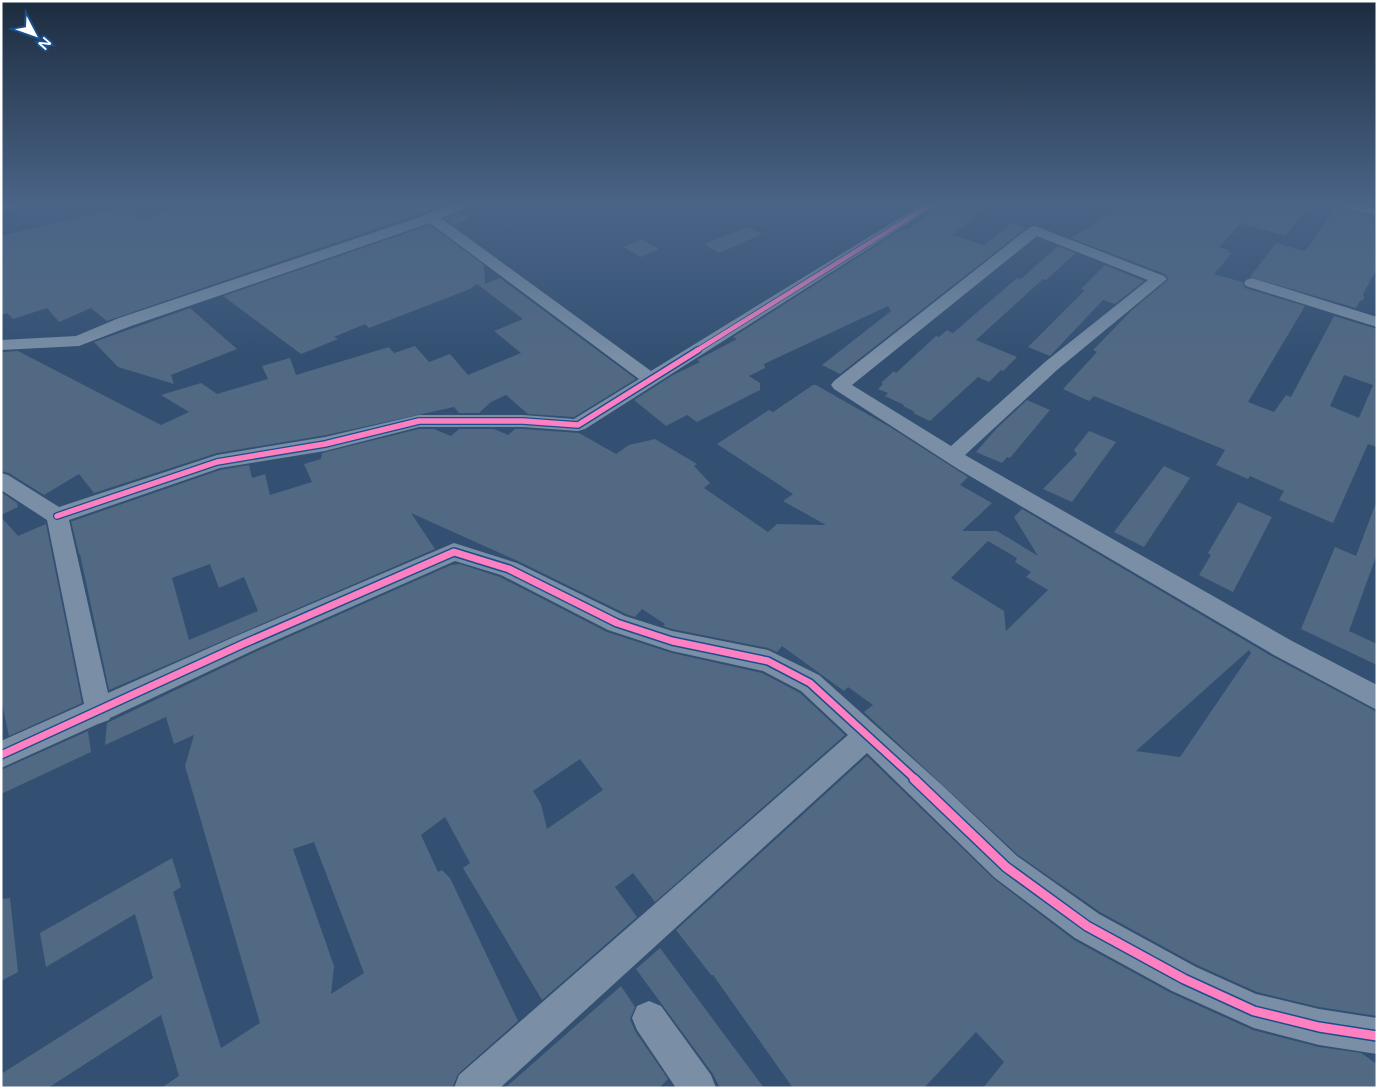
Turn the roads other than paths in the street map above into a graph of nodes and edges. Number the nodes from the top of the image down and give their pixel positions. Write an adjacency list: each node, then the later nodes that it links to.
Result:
1 (318, 256): 8 (street)
2 (484, 256): 9 (street)
3 (849, 256): 9 (street)
4 (1003, 256): 10 (street)
5 (1100, 256): 10 (street)
6 (1252, 283): 7 (street)
7 (1377, 322)
8 (1, 345)
9 (651, 379): 12 (street)
10 (952, 456): 13 (street)
11 (1, 480): 12 (street)
12 (57, 516): 14 (street)
13 (1377, 698)
14 (99, 712): 15 (street); 16 (street)
15 (868, 735): 18 (street); 19 (street)
16 (1, 755)
17 (649, 1018): 20 (street)
18 (1377, 1036)
19 (472, 1088)
20 (698, 1088)

